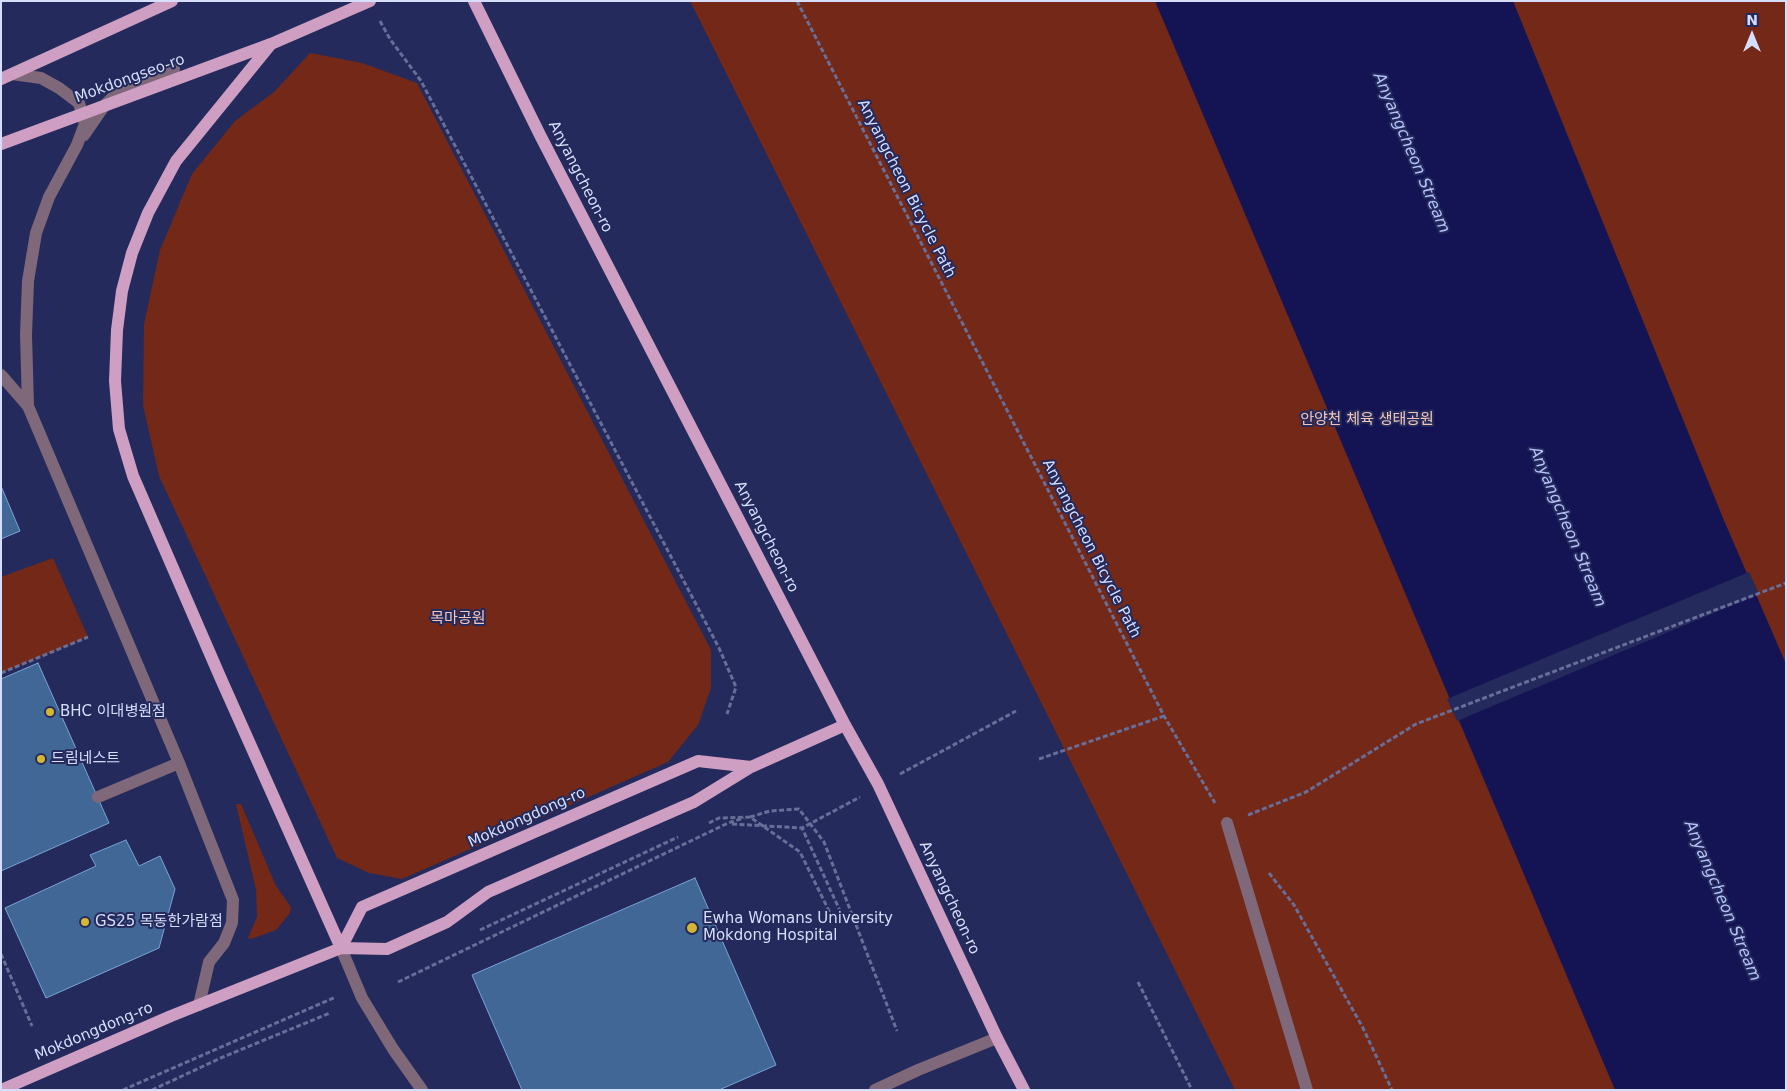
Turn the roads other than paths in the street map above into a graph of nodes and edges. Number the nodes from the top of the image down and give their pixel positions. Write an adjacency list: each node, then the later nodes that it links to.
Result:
1 (172, 1): 6 (main road)
2 (370, 1): 4 (main road, Mokdongseo-ro)
3 (474, 1): 11 (main road, Anyangcheon-ro)
4 (271, 44): 7 (main road, Mokdongseo-ro); 16 (main road)
5 (174, 69): 8 (street)
6 (6, 77): 8 (street)
7 (1, 144)
8 (76, 145): 10 (street)
9 (1, 375): 10 (street)
10 (28, 406): 12 (street)
11 (845, 725): 13 (main road, Mokdongdong-ro); 18 (main road, Anyangcheon-ro)
12 (180, 763): 14 (street); 17 (street)
13 (751, 768): 16 (main road, Mokdongdong-ro); 16 (main road, Mokdongdong-ro)
14 (98, 797)
15 (1227, 823): 23 (street)
16 (341, 948): 17 (main road, Mokdongdong-ro); 20 (street)
17 (199, 1005): 19 (main road, Mokdongdong-ro)
18 (997, 1038): 21 (street); 22 (main road, Anyangcheon-ro)
19 (1, 1090)
20 (422, 1090)
21 (875, 1090)
22 (1024, 1090)
23 (1307, 1090)

